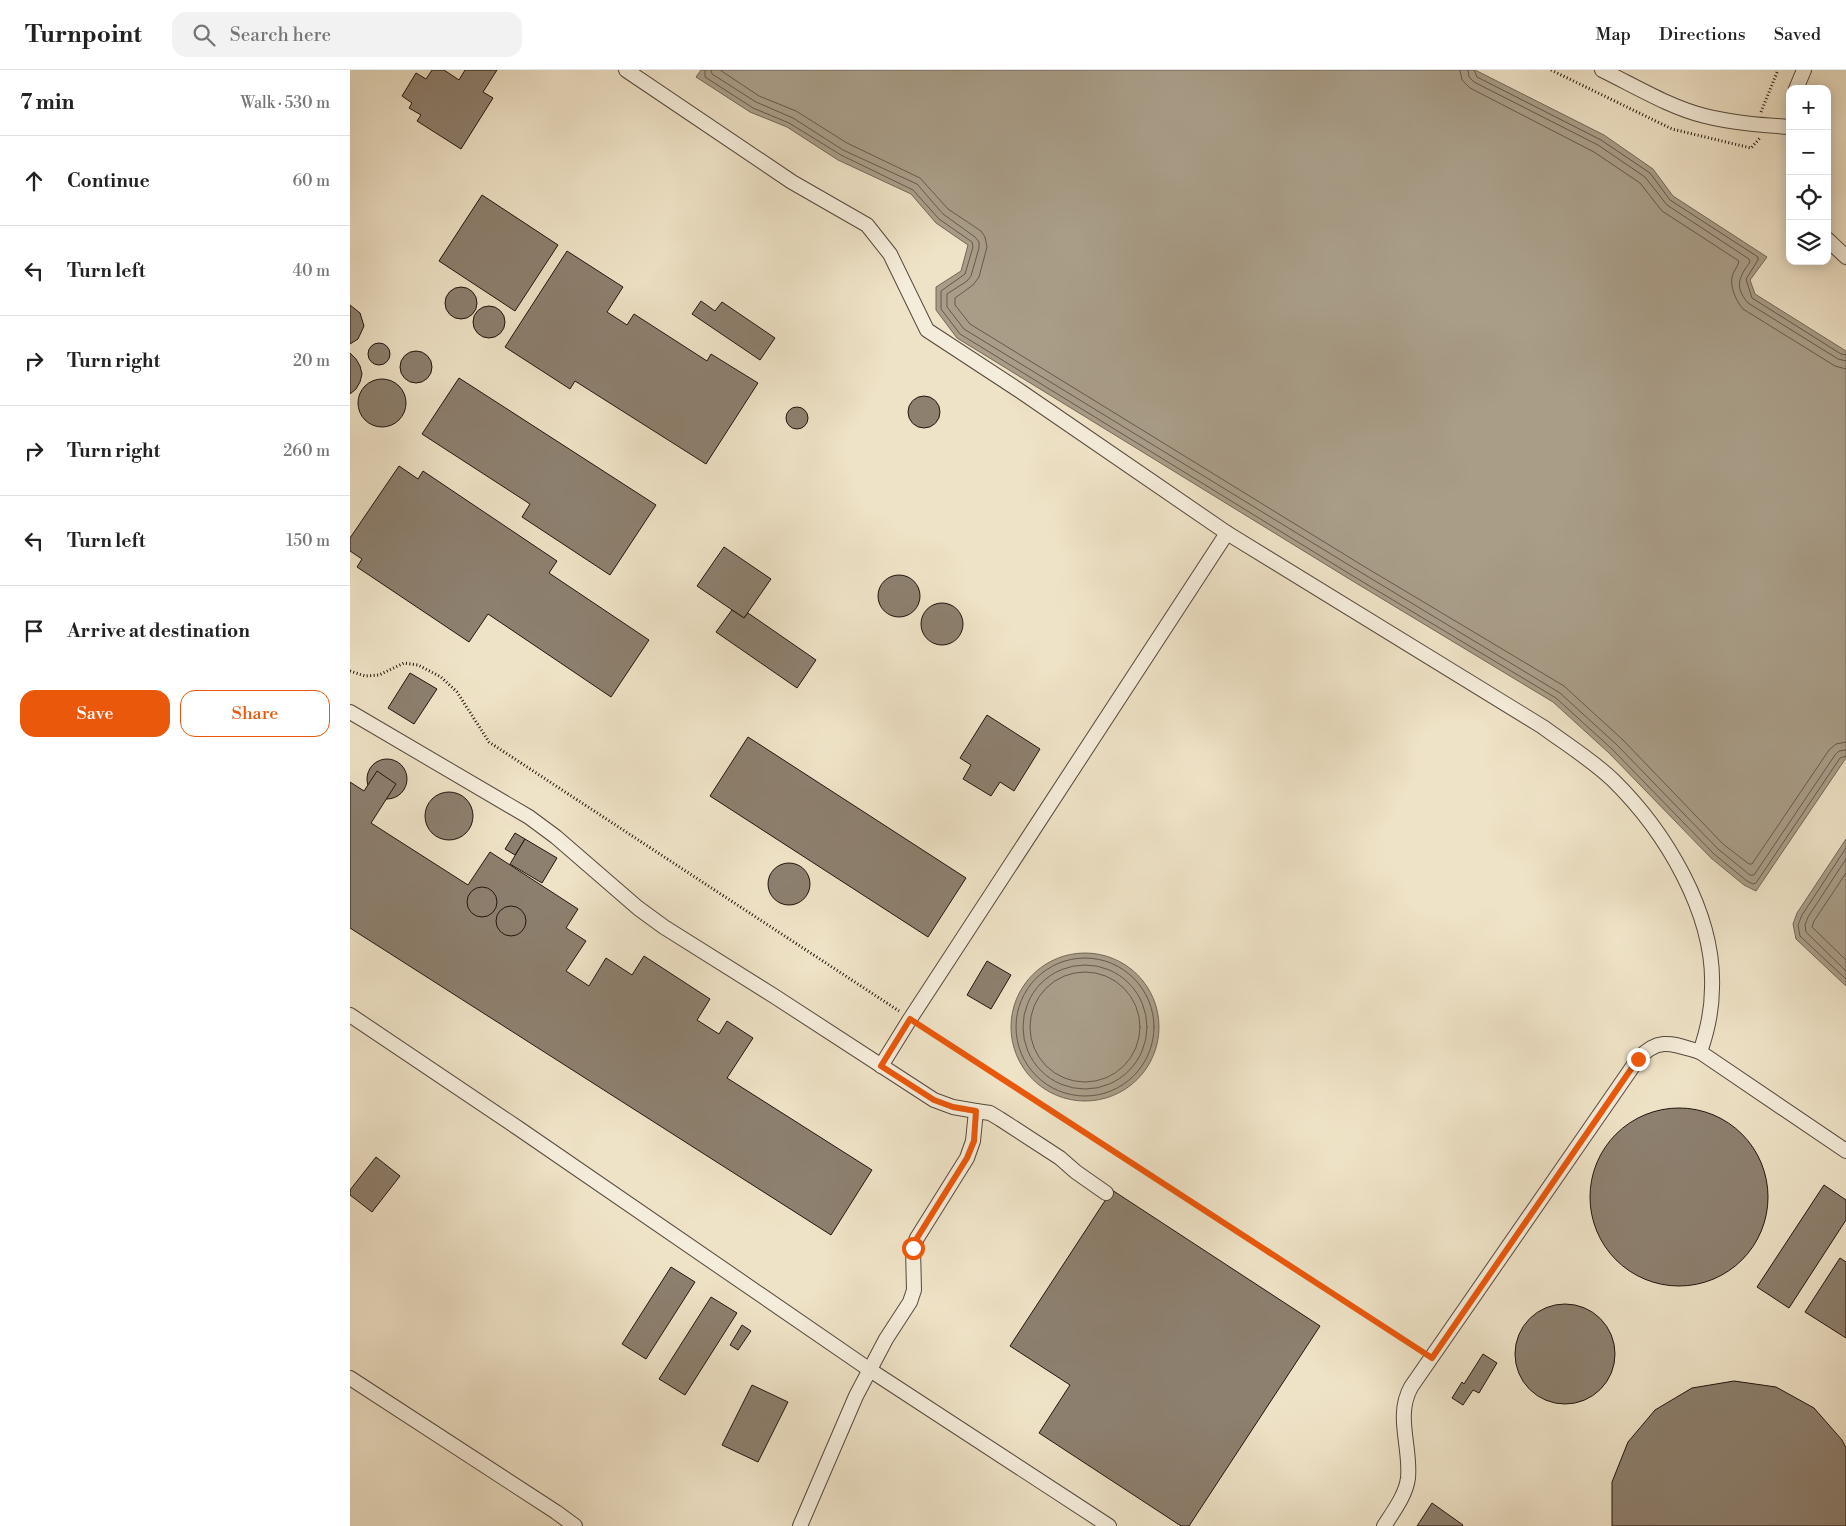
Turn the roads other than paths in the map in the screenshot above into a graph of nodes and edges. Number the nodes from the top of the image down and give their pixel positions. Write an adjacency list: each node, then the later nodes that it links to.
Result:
1 (626, 70): 8 (street)
2 (1602, 70): 5 (street)
3 (1804, 70): 4 (street)
4 (1798, 85)
5 (1786, 126)
6 (1831, 243): 7 (street)
7 (1846, 257)
8 (1227, 533): 11 (street); 12 (street)
9 (350, 712): 12 (street)
10 (350, 1015): 16 (street)
11 (1700, 1052): 14 (street); 21 (street)
12 (881, 1066): 13 (street)
13 (976, 1111): 15 (street); 16 (street)
14 (1846, 1151)
15 (1106, 1193)
16 (870, 1370): 19 (street); 20 (street)
17 (350, 1378): 18 (street)
18 (575, 1526)
19 (800, 1526)
20 (1109, 1526)
21 (1384, 1526)

